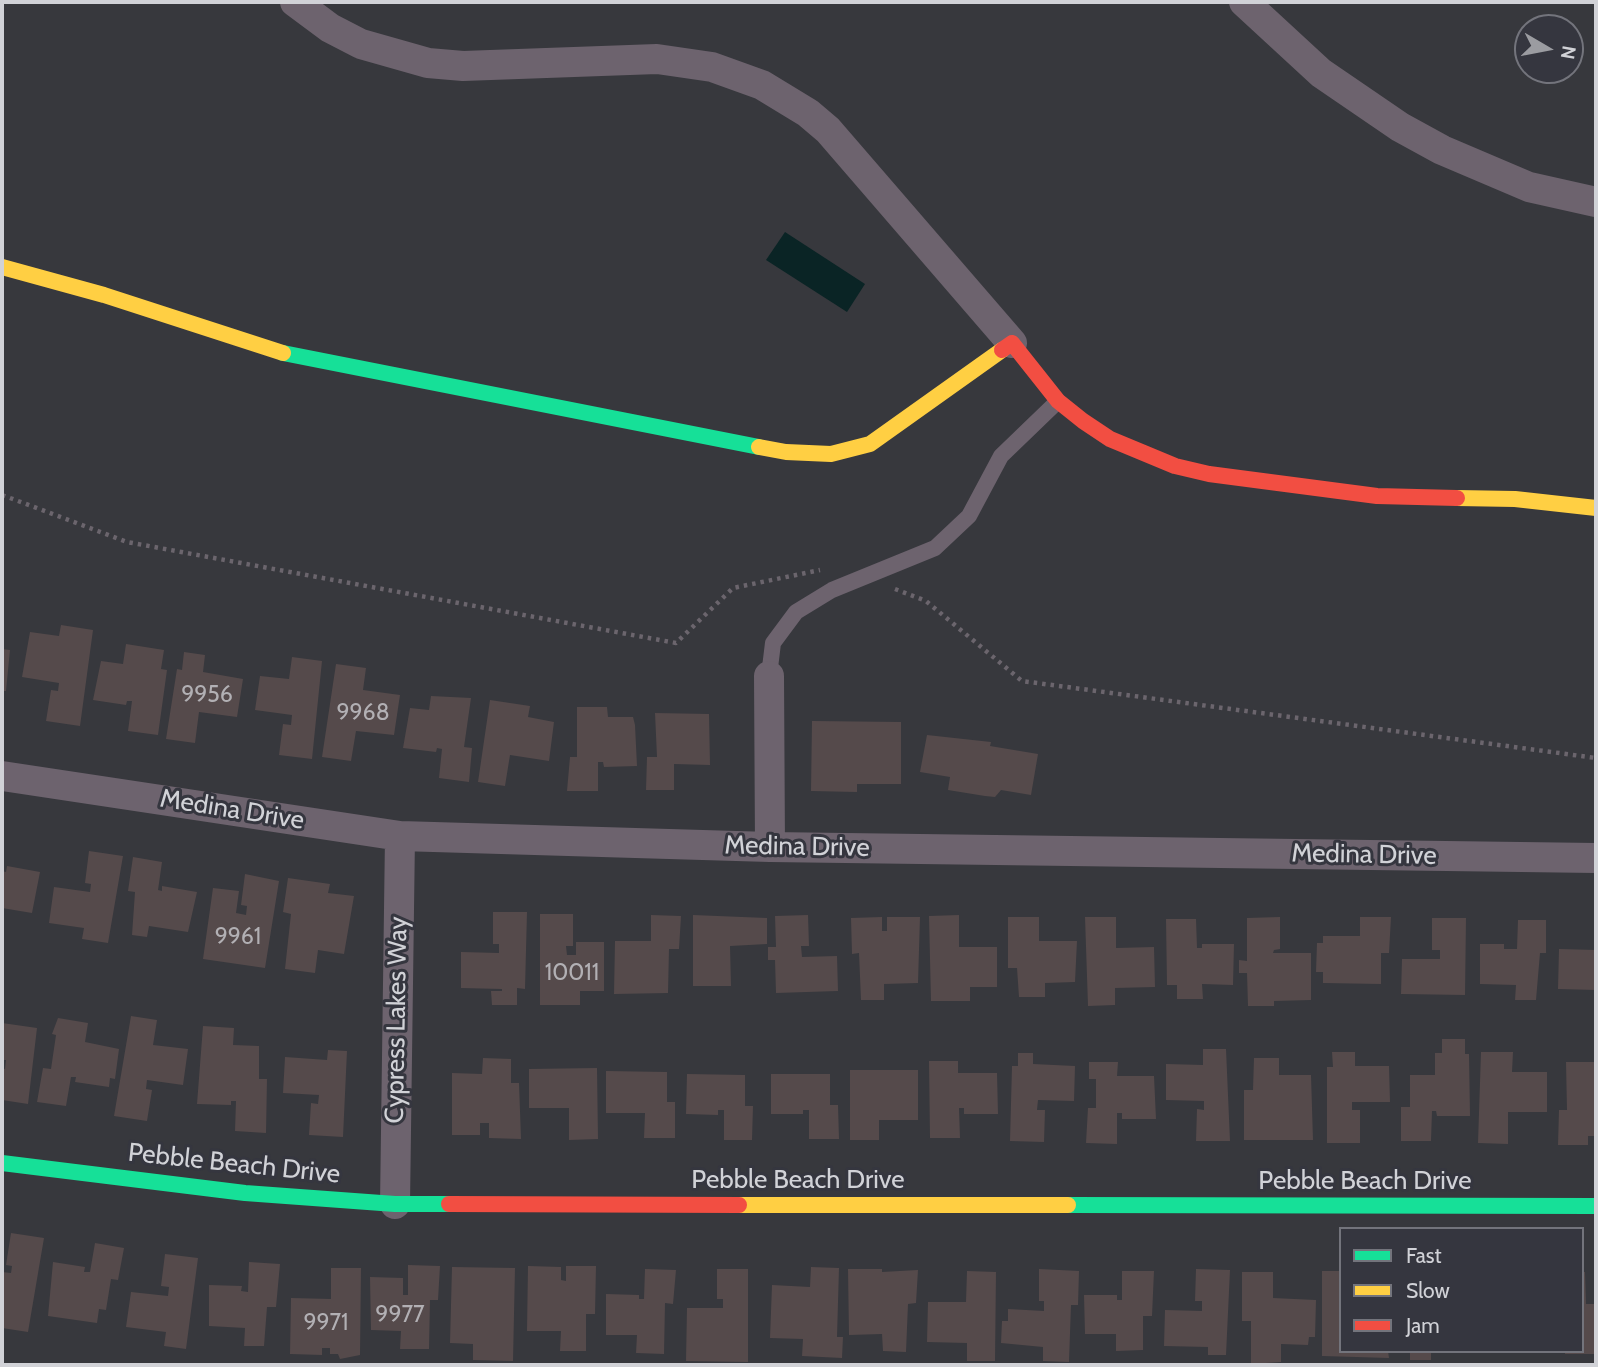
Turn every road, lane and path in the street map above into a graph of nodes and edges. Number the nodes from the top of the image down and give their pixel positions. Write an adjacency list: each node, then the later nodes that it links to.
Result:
1 (295, 2): 5 (street)
2 (1244, 2): 3 (street)
3 (1596, 202)
4 (2, 267): 5 (street)
5 (1012, 343): 6 (street)
6 (1058, 401): 7 (street); 8 (lane)
7 (1596, 508)
8 (769, 676): 11 (street)
9 (2, 776): 10 (street, Medina Drive)
10 (400, 836): 11 (street, Medina Drive); 14 (street, Cypress Lakes Way)
11 (770, 847): 12 (street, Medina Drive)
12 (1596, 858)
13 (2, 1163): 14 (street, Pebble Beach Drive)
14 (395, 1203): 15 (street, Pebble Beach Drive)
15 (1596, 1206)

